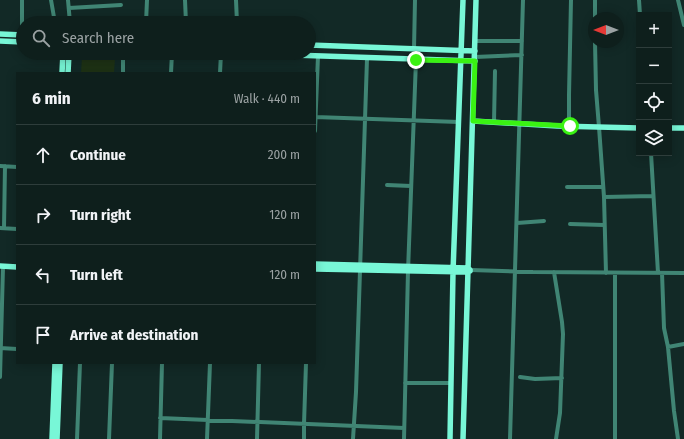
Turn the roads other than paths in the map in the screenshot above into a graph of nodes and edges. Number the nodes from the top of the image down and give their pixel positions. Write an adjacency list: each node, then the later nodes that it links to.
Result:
1 (22, 0): 21 (street)
2 (51, 0): 22 (street)
3 (68, 0): 18 (street)
4 (105, 0): 16 (street)
5 (147, 0): 24 (street)
6 (185, 0): 25 (street)
7 (236, 0): 26 (street)
8 (415, 0): 36 (street)
9 (463, 0): 38 (main road)
10 (476, 0): 31 (main road)
11 (523, 0): 33 (street)
12 (570, 0): 65 (street)
13 (595, 0): 19 (street)
14 (639, 0): 20 (street)
15 (678, 0): 27 (street)
16 (105, 5): 17 (street); 18 (street)
17 (121, 5)
18 (69, 8): 23 (street)
19 (595, 12)
20 (640, 12)
21 (22, 16)
22 (54, 16)
23 (70, 16)
24 (146, 16)
25 (186, 16)
26 (237, 16)
27 (684, 22)
28 (0, 34): 29 (main road)
29 (16, 35)
30 (0, 41): 32 (main road)
31 (475, 41): 33 (street); 40 (main road)
32 (16, 42)
33 (522, 42): 39 (street)
34 (316, 45): 35 (main road)
35 (324, 45): 36 (main road); 42 (main road)
36 (414, 48): 38 (main road)
37 (596, 48): 66 (street)
38 (462, 51): 40 (main road); 50 (main road)
39 (522, 55): 40 (street); 64 (street)
40 (475, 56): 50 (main road); 61 (main road)
41 (316, 57): 42 (main road)
42 (321, 57): 43 (main road); 57 (street)
43 (367, 59): 49 (main road); 59 (street)
44 (63, 60): 52 (main road)
45 (69, 60): 53 (main road)
46 (123, 60): 54 (street)
47 (172, 60): 55 (street)
48 (221, 60): 56 (street)
49 (416, 60): 50 (main road); 60 (street)
50 (462, 61): 62 (main road)
51 (495, 71): 63 (street)
52 (62, 72)
53 (68, 72)
54 (123, 72)
55 (171, 72)
56 (220, 72)
57 (316, 107)
58 (316, 117): 59 (street)
59 (365, 119): 60 (street); 89 (street)
60 (414, 121): 62 (street); 75 (street)
61 (473, 121): 63 (main road); 93 (main road)
62 (459, 122): 92 (main road)
63 (494, 122): 64 (main road)
64 (520, 124): 65 (main road); 81 (street)
65 (570, 126): 66 (main road)
66 (599, 127): 67 (main road); 76 (street)
67 (636, 128)
68 (672, 128): 69 (main road)
69 (684, 128)
70 (651, 156): 78 (street)
71 (0, 166): 72 (street)
72 (5, 166): 73 (street); 84 (street)
73 (16, 167)
74 (387, 185): 75 (street)
75 (412, 186): 91 (street)
76 (603, 186): 77 (street); 79 (street)
77 (566, 187)
78 (653, 196): 79 (street); 98 (street)
79 (604, 198): 83 (street)
80 (544, 221): 81 (street)
81 (517, 223): 94 (street)
82 (570, 224): 83 (street)
83 (604, 225): 96 (street)
84 (2, 228): 85 (street)
85 (16, 228)
86 (316, 264): 89 (main road)
87 (2, 266): 88 (main road); 101 (street)
88 (16, 267)
89 (360, 268): 90 (main road); 91 (main road); 121 (street)
90 (316, 269)
91 (408, 269): 92 (main road); 115 (street)
92 (454, 270): 93 (main road); 116 (main road)
93 (469, 270): 94 (street); 134 (main road)
94 (515, 271): 95 (street); 135 (street)
95 (554, 272): 96 (street); 114 (street)
96 (606, 273): 97 (street)
97 (615, 273): 98 (street); 137 (street)
98 (660, 273): 99 (street); 102 (street)
99 (684, 273)
100 (684, 344): 102 (street)
101 (0, 348): 103 (street); 112 (street)
102 (668, 348): 138 (street)
103 (16, 349)
104 (55, 364): 123 (main road)
105 (60, 364): 124 (main road)
106 (80, 364): 125 (street)
107 (112, 364): 126 (street)
108 (162, 364): 117 (street)
109 (210, 364): 118 (street)
110 (259, 364): 119 (street)
111 (306, 364): 120 (street)
112 (0, 377)
113 (520, 377): 114 (street)
114 (562, 378): 136 (street)
115 (405, 383): 116 (street); 122 (street)
116 (451, 383): 133 (main road)
117 (160, 418): 118 (street); 127 (street)
118 (208, 420): 119 (street); 128 (street)
119 (257, 422): 120 (street); 129 (street)
120 (304, 424): 121 (street); 130 (street)
121 (354, 426): 122 (street); 131 (street)
122 (404, 428): 132 (street)
123 (52, 439)
124 (58, 439)
125 (77, 439)
126 (109, 439)
127 (160, 439)
128 (207, 439)
129 (257, 439)
130 (304, 439)
131 (353, 439)
132 (404, 439)
133 (450, 439)
134 (463, 439)
135 (510, 439)
136 (556, 439)
137 (615, 439)
138 (678, 439)

